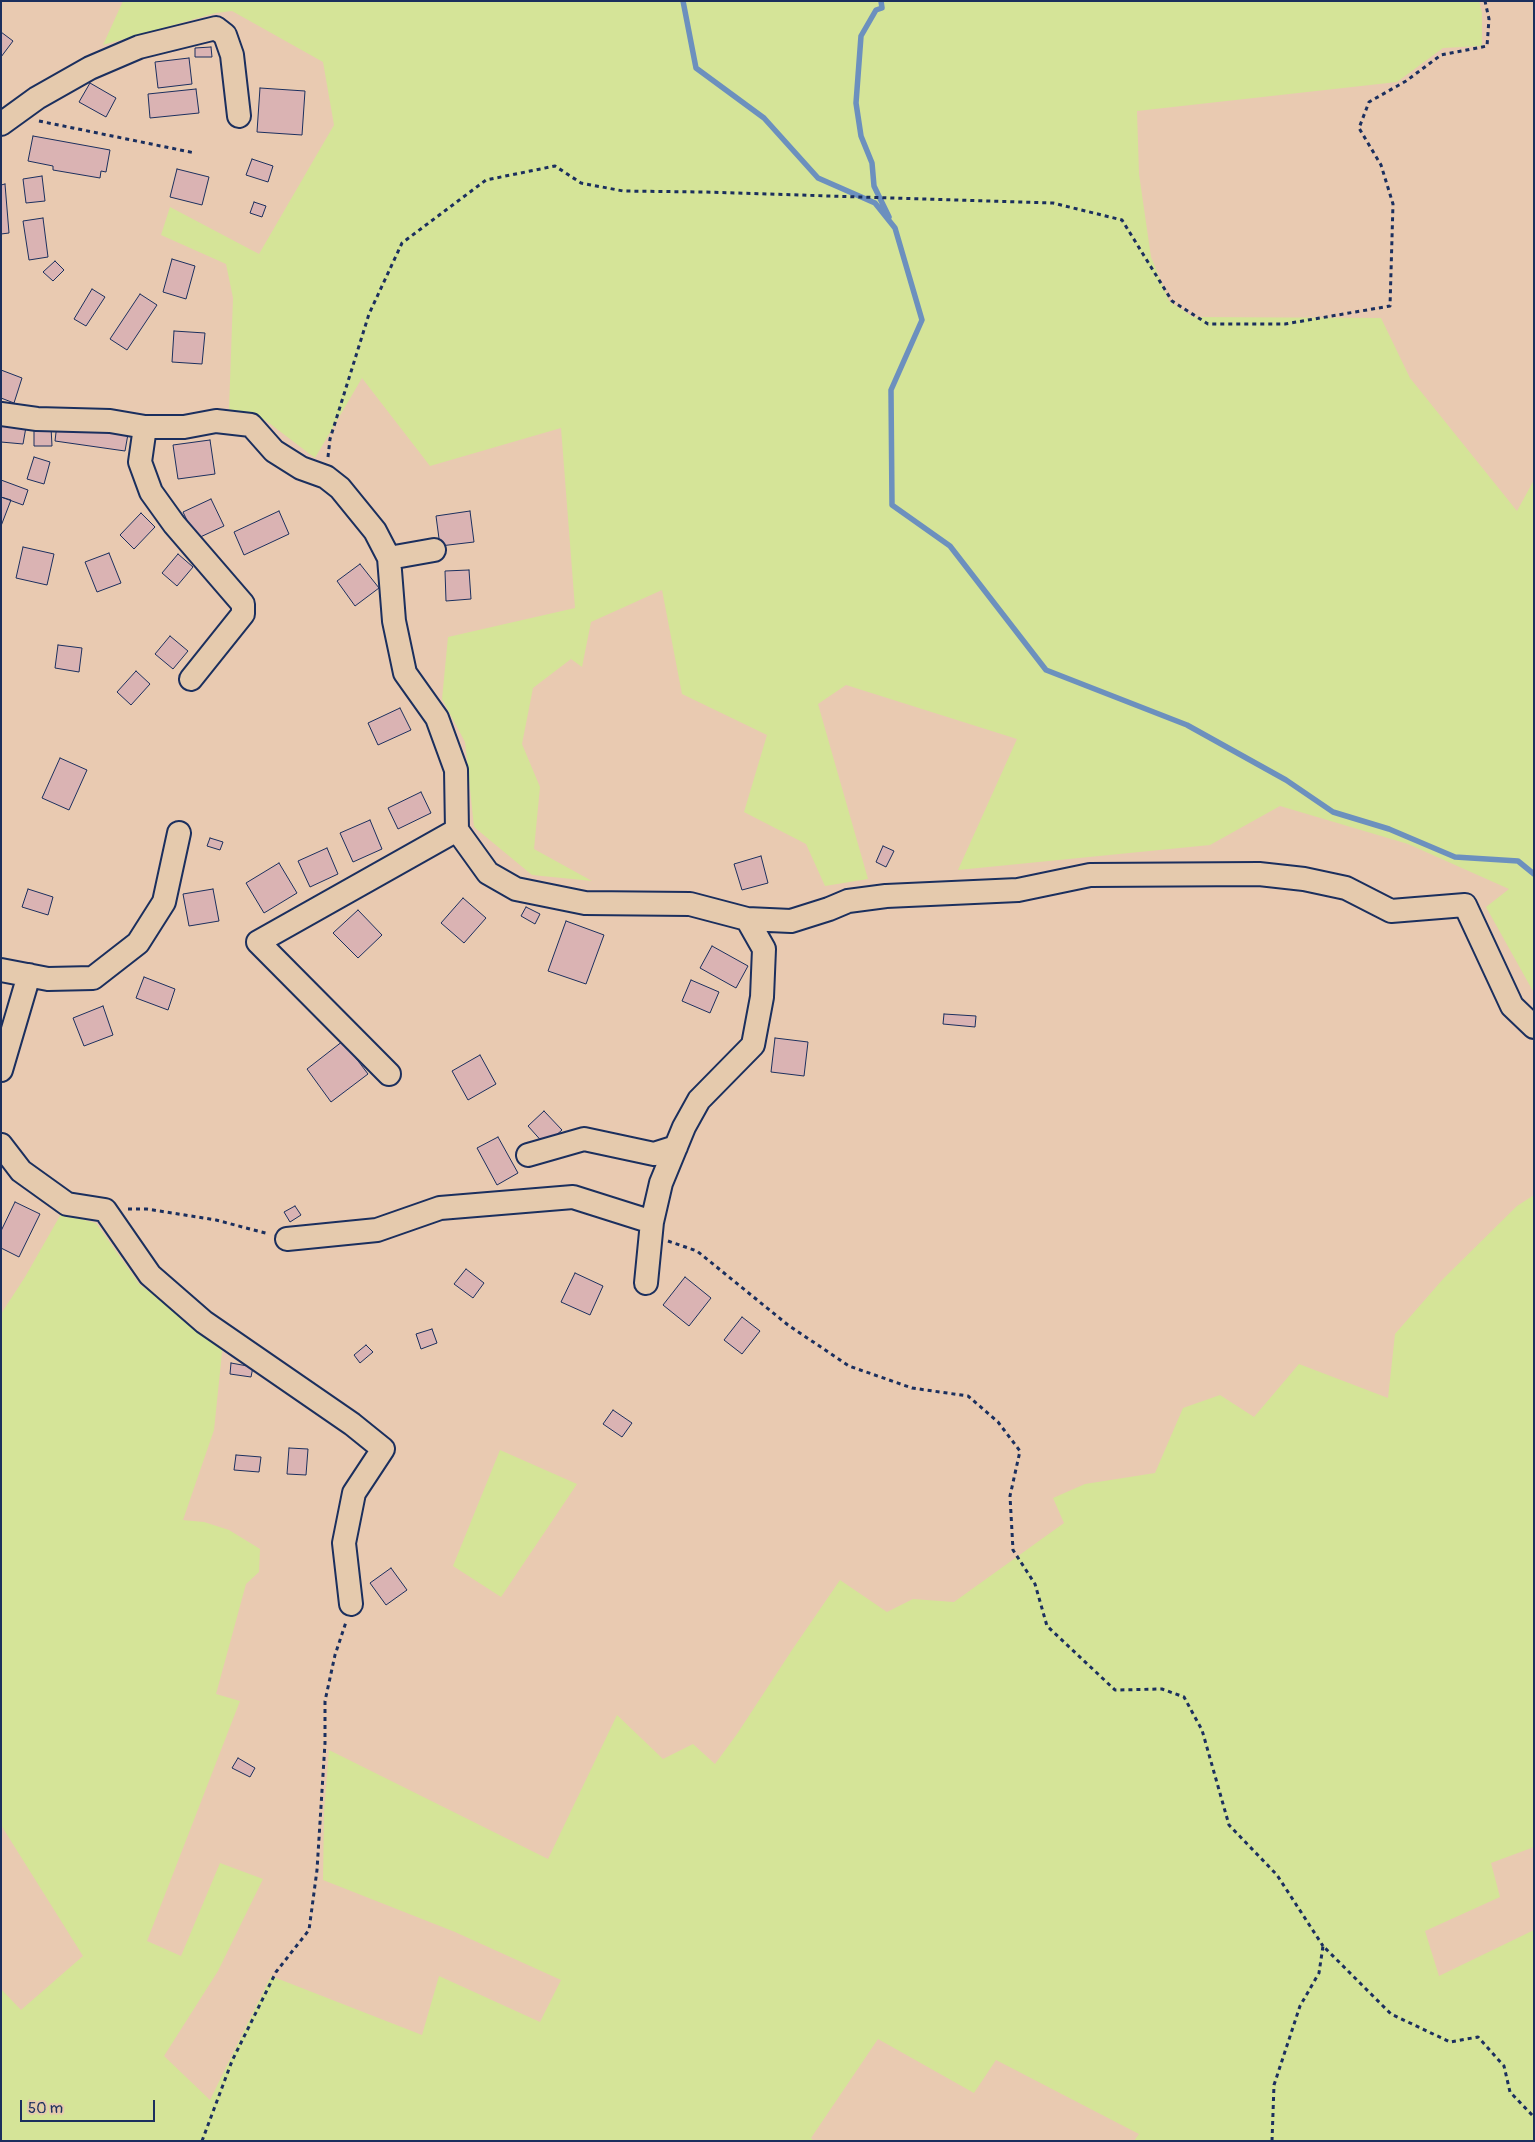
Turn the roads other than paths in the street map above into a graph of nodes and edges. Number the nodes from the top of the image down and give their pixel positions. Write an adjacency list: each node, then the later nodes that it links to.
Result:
1 (239, 116): 2 (street)
2 (7, 120)
3 (1, 414): 4 (street)
4 (145, 427): 6 (street); 7 (street)
5 (434, 550): 6 (street)
6 (389, 558): 8 (street)
7 (191, 679)
8 (457, 830): 10 (street); 15 (street)
9 (179, 833): 12 (street)
10 (747, 919): 13 (street); 17 (street)
11 (1, 970): 12 (street)
12 (29, 976): 14 (street)
13 (1534, 1026)
14 (1, 1070)
15 (389, 1074)
16 (1, 1145): 22 (street)
17 (676, 1146): 18 (street); 19 (street)
18 (528, 1155)
19 (652, 1229): 20 (street); 21 (street)
20 (287, 1239)
21 (646, 1283)
22 (351, 1604)

